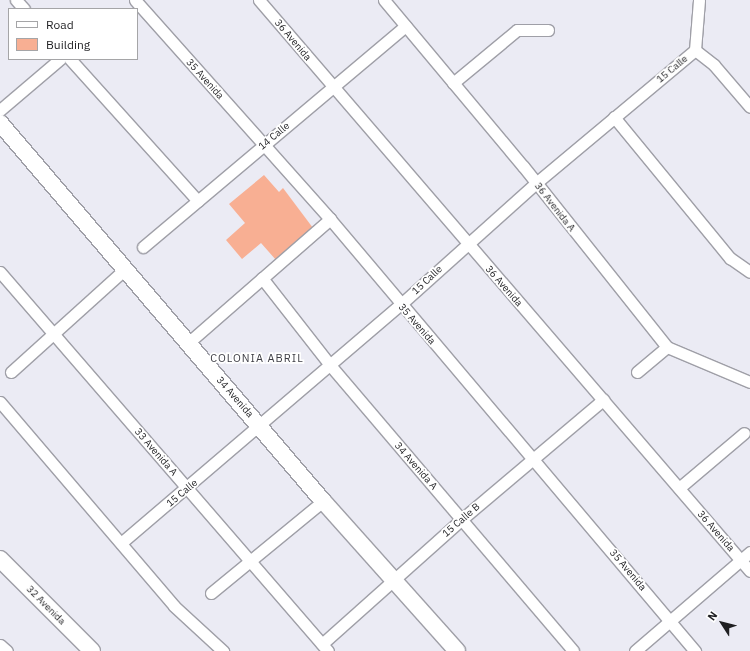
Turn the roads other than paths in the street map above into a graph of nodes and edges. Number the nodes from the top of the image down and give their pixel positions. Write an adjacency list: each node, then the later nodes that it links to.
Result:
1 (16, 0): 6 (street)
2 (135, 0): 18 (street, 35 Avenida)
3 (259, 0): 13 (street, 36 Avenida)
4 (384, 0): 7 (street, 36 Avenida A)
5 (699, 0): 9 (street, 15 Calle)
6 (23, 8)
7 (405, 26): 12 (street, 36 Avenida A); 13 (street, 14 Calle)
8 (548, 30): 12 (street)
9 (695, 50): 14 (street); 16 (street, 15 Calle)
10 (59, 60): 15 (street)
11 (71, 60): 20 (street)
12 (453, 83): 19 (street, 36 Avenida A)
13 (333, 87): 18 (street, 14 Calle); 22 (street, 36 Avenida)
14 (750, 107)
15 (0, 110)
16 (614, 117): 19 (street, 15 Calle); 26 (street)
17 (0, 122): 24 (street, 34 Avenida)
18 (264, 145): 20 (street, 14 Calle); 21 (street, 35 Avenida)
19 (536, 182): 22 (street, 15 Calle); 31 (street, 36 Avenida A)
20 (198, 201): 23 (street, 14 Calle)
21 (330, 219): 27 (street); 28 (street, 35 Avenida)
22 (466, 244): 28 (street, 15 Calle); 36 (street, 36 Avenida)
23 (143, 247)
24 (126, 268): 29 (street); 30 (street, 34 Avenida)
25 (0, 272): 29 (street, 33 Avenida A)
26 (750, 272)
27 (262, 278): 30 (street); 32 (street, 34 Avenida A)
28 (400, 305): 32 (street, 15 Calle); 40 (street, 35 Avenida)
29 (54, 333): 33 (street); 42 (street, 33 Avenida A)
30 (188, 343): 38 (street, 34 Avenida)
31 (666, 347): 34 (street); 35 (street, 36 Avenida A)
32 (330, 365): 38 (street, 15 Calle); 44 (street, 34 Avenida A)
33 (11, 372)
34 (637, 372)
35 (750, 382)
36 (603, 400): 40 (street, 15 Calle B); 41 (street, 36 Avenida)
37 (0, 402): 45 (street)
38 (260, 425): 42 (street, 15 Calle); 43 (street, 34 Avenida)
39 (744, 433): 41 (street)
40 (534, 458): 44 (street, 15 Calle B); 53 (street, 35 Avenida)
41 (679, 488): 48 (street, 36 Avenida)
42 (187, 489): 45 (street, 15 Calle); 49 (street, 33 Avenida A)
43 (323, 501): 49 (street); 51 (street, 34 Avenida)
44 (462, 519): 51 (street, 15 Calle B); 60 (street, 34 Avenida A)
45 (121, 543): 58 (street)
46 (750, 552): 48 (street)
47 (0, 558): 57 (street, 32 Avenida)
48 (741, 560): 50 (street, 36 Avenida); 53 (street)
49 (250, 561): 52 (street); 55 (street, 33 Avenida A)
50 (750, 571)
51 (395, 580): 55 (street, 15 Calle B); 59 (street, 34 Avenida)
52 (211, 594)
53 (670, 621): 61 (street); 62 (street, 35 Avenida)
54 (0, 645): 56 (street)
55 (325, 648)
56 (7, 651)
57 (92, 651)
58 (223, 651)
59 (457, 651)
60 (573, 651)
61 (635, 651)
62 (695, 651)

